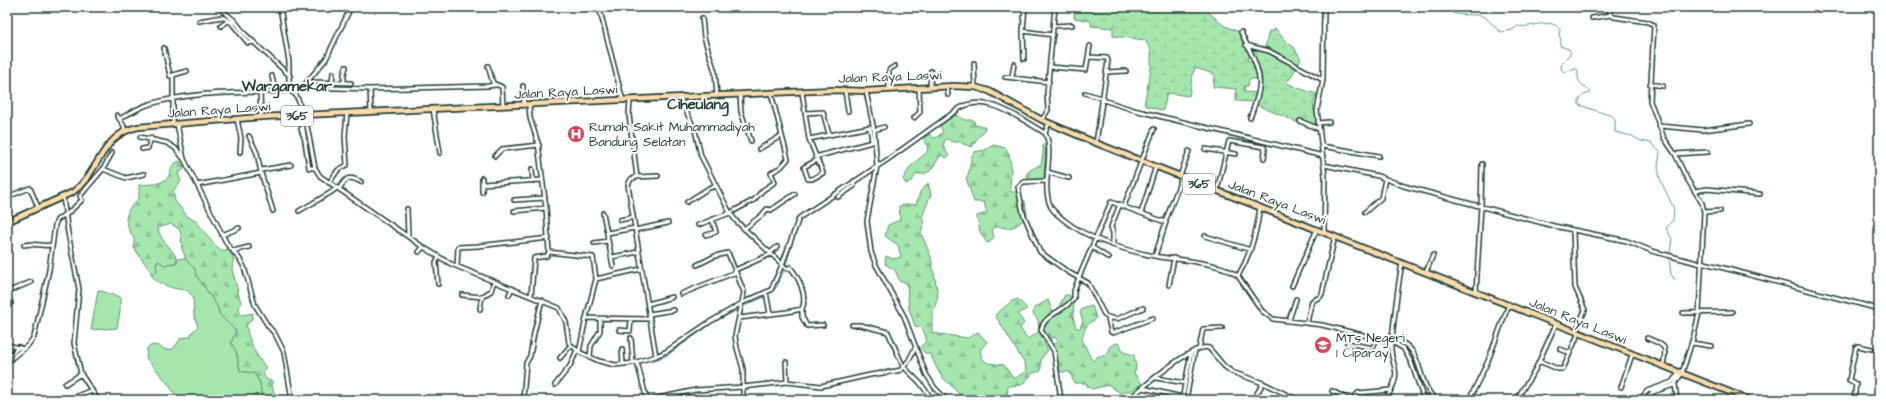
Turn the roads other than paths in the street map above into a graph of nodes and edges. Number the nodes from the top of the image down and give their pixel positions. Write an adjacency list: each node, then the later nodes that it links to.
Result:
1 (218, 7): 13 (street)
2 (280, 7): 38 (street)
3 (351, 7): 42 (street)
4 (599, 7): 71 (street)
5 (1025, 7): 17 (street)
6 (1055, 7): 16 (street)
7 (1324, 7): 41 (street)
8 (1608, 7): 9 (street)
9 (1611, 15): 11 (street); 47 (street)
10 (702, 18): 67 (street)
11 (1592, 18)
12 (199, 21): 13 (street)
13 (231, 21): 15 (street); 38 (street)
14 (1072, 25): 16 (street)
15 (221, 26)
16 (1054, 26): 19 (street)
17 (1024, 31): 19 (street); 24 (street)
18 (1240, 32): 20 (street)
19 (1053, 35): 30 (street)
20 (1246, 45): 41 (street); 82 (street)
21 (1090, 46): 23 (street)
22 (164, 48): 36 (street)
23 (1089, 57): 30 (street); 34 (street)
24 (1024, 59)
25 (974, 63): 53 (street)
26 (1014, 64): 40 (street)
27 (488, 66): 48 (street)
28 (895, 66): 58 (street)
29 (346, 67): 45 (street)
30 (1050, 67): 44 (street)
31 (187, 71): 36 (street)
32 (931, 71): 52 (street)
33 (1126, 71): 34 (street)
34 (1107, 72): 70 (street)
35 (333, 73): 43 (street)
36 (173, 76): 68 (street)
37 (272, 76): 59 (street)
38 (290, 76): 56 (street)
39 (1005, 77): 40 (street)
40 (1012, 77): 44 (street)
41 (1322, 80): 88 (street)
42 (308, 82): 43 (street); 55 (street)
43 (332, 82): 45 (street)
44 (1049, 82): 84 (street)
45 (344, 83): 46 (street)
46 (351, 83)
47 (1650, 84): 51 (street); 91 (street)
48 (496, 85): 55 (street); 73 (street)
49 (523, 86): 72 (street)
50 (947, 86): 52 (main road, Jalan Raya Laswi / 365); 53 (main road, Jalan Raya Laswi / 365); 66 (street)
51 (1663, 86)
52 (930, 87): 54 (main road, Jalan Raya Laswi / 365)
53 (974, 87): 84 (main road, Jalan Raya Laswi / 365)
54 (919, 88): 58 (main road, Jalan Raya Laswi / 365); 81 (street)
55 (370, 89): 76 (street)
56 (289, 90): 59 (street); 79 (street)
57 (845, 90): 60 (main road, Jalan Raya Laswi / 365); 62 (main road, Jalan Raya Laswi / 365); 75 (street)
58 (889, 90): 60 (main road, Jalan Raya Laswi / 365)
59 (275, 91): 61 (street)
60 (866, 91): 96 (street)
61 (260, 92): 68 (street); 80 (street)
62 (802, 92): 63 (main road, Jalan Raya Laswi / 365); 78 (street)
63 (771, 93): 65 (main road, Jalan Raya Laswi / 365); 101 (street)
64 (1085, 93): 70 (street)
65 (740, 95): 67 (main road, Jalan Raya Laswi / 365); 105 (street)
66 (948, 95)
67 (717, 96): 69 (main road, Jalan Raya Laswi / 365)
68 (172, 98): 89 (street); 97 (street)
69 (680, 98): 71 (main road, Jalan Raya Laswi / 365); 154 (street)
70 (1103, 99): 107 (street); 122 (street)
71 (626, 100): 72 (main road, Jalan Raya Laswi / 365); 139 (street)
72 (527, 105): 73 (main road, Jalan Raya Laswi / 365); 108 (street)
73 (503, 106): 74 (main road, Jalan Raya Laswi / 365)
74 (433, 110): 76 (main road, Jalan Raya Laswi / 365); 115 (street)
75 (848, 111)
76 (371, 112): 77 (main road, Jalan Raya Laswi / 365)
77 (347, 113): 79 (main road, Jalan Raya Laswi / 365); 149 (street)
78 (805, 113): 99 (street); 104 (street)
79 (303, 116): 80 (main road, Jalan Raya Laswi / 365); 106 (street)
80 (261, 117): 83 (main road, Jalan Raya Laswi / 365)
81 (914, 118)
82 (1250, 118)
83 (236, 119): 89 (main road, Jalan Raya Laswi / 365); 114 (street)
84 (1042, 120): 87 (main road, Jalan Raya Laswi / 365)
85 (1300, 121): 95 (street)
86 (1329, 122): 88 (street)
87 (1049, 123): 98 (street); 107 (main road, Jalan Raya Laswi / 365)
88 (1318, 123): 95 (street)
89 (175, 124): 97 (main road, Jalan Raya Laswi / 365); 126 (street)
90 (1749, 124): 91 (street)
91 (1660, 126): 120 (street)
92 (884, 127): 96 (street)
93 (301, 129): 106 (street)
94 (1154, 129): 127 (street)
95 (1319, 129): 109 (street)
96 (874, 130): 131 (street)
97 (124, 131): 155 (main road, Jalan Raya Laswi / 365)
98 (1045, 133): 131 (street); 136 (street)
99 (829, 134): 104 (street); 124 (street)
100 (249, 136): 135 (street)
101 (781, 136): 110 (street); 183 (street)
102 (140, 137): 103 (street)
103 (151, 138): 111 (street); 126 (street)
104 (809, 139): 124 (street)
105 (751, 141)
106 (308, 143): 149 (street)
107 (1096, 143): 127 (main road, Jalan Raya Laswi / 365)
108 (539, 145): 121 (street); 144 (street)
109 (1322, 146): 122 (street); 123 (street)
110 (759, 148)
111 (142, 149)
112 (1205, 149): 116 (street)
113 (1189, 151): 140 (street)
114 (240, 152)
115 (440, 152)
116 (1225, 152): 119 (street); 125 (street); 158 (street)
117 (1708, 152): 120 (street)
118 (112, 153): 134 (street)
119 (1236, 154)
120 (1675, 154): 160 (street)
121 (495, 156)
122 (1323, 156): 130 (street)
123 (1379, 156)
124 (816, 158): 124 (street)
125 (1264, 158)
126 (184, 159): 153 (street)
127 (1143, 161): 132 (main road, Jalan Raya Laswi / 365); 170 (street)
128 (1482, 164): 171 (street)
129 (290, 165): 135 (street)
130 (1324, 165): 143 (street); 198 (street)
131 (877, 166): 146 (street); 297 (street)
132 (1156, 166): 140 (main road, Jalan Raya Laswi / 365); 184 (street)
133 (532, 169): 145 (street)
134 (103, 170): 137 (street); 152 (street)
135 (261, 171): 153 (street); 176 (street)
136 (1047, 172): 142 (street); 147 (street)
137 (144, 174)
138 (658, 176): 139 (street)
139 (636, 177): 186 (street)
140 (1181, 177): 158 (main road, Jalan Raya Laswi / 365); 190 (street)
141 (482, 178): 150 (street)
142 (1069, 178)
143 (1385, 179): 171 (street); 180 (street)
144 (542, 180): 145 (street); 166 (street)
145 (533, 181): 150 (street)
146 (854, 181): 151 (street); 157 (street)
147 (1047, 181): 206 (street); 240 (street)
148 (361, 182): 156 (street)
149 (330, 183): 156 (street)
150 (482, 184): 159 (street)
151 (849, 184): 157 (street); 233 (street)
152 (89, 185): 155 (street); 185 (street)
153 (197, 185): 200 (street)
154 (716, 186): 168 (street); 183 (street)
155 (80, 187): 165 (main road, Jalan Raya Laswi / 365)
156 (338, 189): 177 (street); 202 (street)
157 (849, 190): 163 (street)
158 (1217, 190): 173 (main road, Jalan Raya Laswi / 365)
159 (482, 192)
160 (1695, 192): 162 (street); 181 (street)
161 (795, 194): 195 (street)
162 (1760, 194)
163 (838, 196)
164 (7, 197): 172 (street)
165 (63, 197): 172 (main road, Jalan Raya Laswi / 365); 185 (street)
166 (545, 198): 167 (street); 174 (street)
167 (514, 200)
168 (687, 202)
169 (1120, 204): 170 (street); 206 (street); 209 (street)
170 (1124, 206): 184 (street)
171 (1481, 206): 197 (street); 248 (street)
172 (38, 207): 189 (main road, Jalan Raya Laswi / 365)
173 (1260, 207): 196 (main road, Jalan Raya Laswi / 365); 216 (street)
174 (546, 208): 178 (street); 205 (street)
175 (407, 209): 202 (street)
176 (273, 210)
177 (300, 211)
178 (514, 211)
179 (1720, 211): 181 (street)
180 (1365, 212)
181 (1704, 212): 231 (street)
182 (603, 213): 199 (street)
183 (730, 213): 187 (street); 195 (street)
184 (1141, 213): 190 (street)
185 (65, 215): 211 (street); 226 (street)
186 (633, 217): 188 (street); 194 (street)
187 (712, 219): 192 (street); 201 (street)
188 (620, 220)
189 (7, 222)
190 (1166, 222): 223 (street)
191 (668, 223): 194 (street)
192 (698, 225)
193 (239, 228): 200 (street)
194 (635, 229): 199 (street); 220 (street)
195 (744, 229): 221 (street)
196 (1317, 229): 198 (main road, Jalan Raya Laswi / 365); 246 (street)
197 (1573, 231): 231 (street); 286 (street)
198 (1324, 232): 204 (main road, Jalan Raya Laswi / 365)
199 (607, 233): 207 (street)
200 (222, 235): 217 (street)
201 (706, 235)
202 (408, 236): 214 (street)
203 (1205, 236): 216 (street)
204 (1335, 236): 230 (main road, Jalan Raya Laswi / 365); 280 (street)
205 (549, 238): 219 (street); 234 (street)
206 (1096, 238): 209 (street); 215 (street)
207 (608, 240): 208 (street); 225 (street)
208 (594, 243)
209 (1113, 244): 223 (street)
210 (24, 245): 211 (street)
211 (52, 245): 299 (street)
212 (777, 246): 221 (street)
213 (249, 247): 217 (street)
214 (423, 247): 218 (street); 227 (street)
215 (1092, 248): 228 (street); 240 (street)
216 (1251, 250): 239 (street)
217 (234, 251): 339 (street)
218 (419, 252)
219 (549, 252): 241 (street); 253 (street)
220 (638, 252): 225 (street); 236 (street)
221 (771, 253): 233 (street); 237 (street)
222 (1433, 255): 238 (street)
223 (1155, 256): 229 (street)
224 (79, 257): 226 (street)
225 (612, 257): 235 (street)
226 (74, 258): 320 (street)
227 (438, 258): 234 (street); 244 (street)
228 (1109, 258)
229 (1174, 258): 239 (street); 245 (street)
230 (1402, 263): 238 (main road, Jalan Raya Laswi / 365); 290 (street)
231 (1701, 263): 265 (street); 269 (street)
232 (697, 265): 237 (street)
233 (782, 265): 250 (street); 262 (street)
234 (457, 266): 242 (street)
235 (613, 266)
236 (641, 269): 241 (street); 260 (street)
237 (735, 271): 249 (street); 259 (street)
238 (1426, 272): 248 (main road, Jalan Raya Laswi / 365)
239 (1238, 276): 279 (street)
240 (1079, 277): 274 (street); 345 (street)
241 (596, 279): 272 (street)
242 (494, 281): 253 (street); 254 (street)
243 (31, 282): 247 (street)
244 (438, 284)
245 (1169, 285)
246 (1292, 286)
247 (7, 292)
248 (1476, 292): 261 (main road, Jalan Raya Laswi / 365)
249 (681, 294)
250 (767, 294): 259 (street); 271 (street)
251 (7, 295): 258 (street)
252 (462, 295): 254 (street)
253 (531, 296): 257 (street)
254 (482, 297): 264 (street)
255 (672, 297): 260 (street)
256 (1296, 299): 279 (street)
257 (541, 302): 294 (street); 340 (street)
258 (11, 303)
259 (742, 303): 273 (street); 307 (street)
260 (648, 304): 270 (street)
261 (1509, 304): 281 (main road, Jalan Raya Laswi / 365); 353 (street)
262 (802, 308): 271 (street); 282 (street)
263 (1143, 308): 274 (street)
264 (480, 309)
265 (1879, 309)
266 (674, 310): 270 (street)
267 (1732, 312): 269 (street)
268 (1683, 313): 269 (street)
269 (1698, 313): 292 (street)
270 (649, 314): 278 (street)
271 (770, 314): 273 (street)
272 (586, 318): 276 (street); 303 (street)
273 (738, 318): 328 (street)
274 (1108, 318): 275 (street)
275 (1152, 318)
276 (600, 319): 277 (street); 308 (street)
277 (631, 319): 278 (street); 285 (street)
278 (649, 319): 307 (street)
279 (1289, 320): 280 (street)
280 (1307, 322): 288 (street)
281 (1556, 324): 286 (main road, Jalan Raya Laswi / 365); 311 (street)
282 (823, 325)
283 (852, 325): 317 (street)
284 (1222, 328): 301 (street)
285 (619, 330)
286 (1577, 332): 305 (street); 306 (main road, Jalan Raya Laswi / 365)
287 (631, 338): 314 (street)
288 (1377, 338): 290 (street); 291 (street)
289 (1647, 338): 318 (street)
290 (1392, 340): 332 (street); 351 (street); 352 (street)
291 (1346, 343)
292 (1692, 343): 295 (street); 319 (street)
293 (7, 345): 296 (street)
294 (571, 345): 303 (street); 310 (street)
295 (1711, 346)
296 (20, 347): 299 (street); 309 (street)
297 (915, 348): 317 (street); 344 (street)
298 (1560, 348): 305 (street)
299 (24, 349): 312 (street)
300 (622, 349): 315 (street)
301 (1197, 349): 304 (street); 324 (street); 347 (street)
302 (1872, 349): 360 (street)
303 (577, 352): 308 (street); 327 (street)
304 (1191, 352): 321 (street); 323 (street)
305 (1570, 353): 311 (street)
306 (1632, 355): 318 (main road, Jalan Raya Laswi / 365); 329 (street)
307 (656, 356): 316 (street)
308 (590, 357): 315 (street)
309 (7, 358)
310 (560, 358)
311 (1539, 361): 354 (street)
312 (7, 362)
313 (786, 362): 322 (street)
314 (633, 363): 315 (street); 316 (street)
315 (624, 364)
316 (637, 364): 341 (street)
317 (903, 366): 322 (street); 343 (street)
318 (1663, 367): 319 (main road, Jalan Raya Laswi / 365)
319 (1681, 372): 326 (street); 356 (street); 359 (main road, Jalan Raya Laswi / 365)
320 (81, 374): 325 (street); 331 (street)
321 (1156, 378): 323 (street); 330 (street)
322 (787, 382): 328 (street)
323 (1185, 383): 337 (street)
324 (1263, 383): 334 (street); 348 (street)
325 (65, 384)
326 (1676, 384): 357 (street); 358 (street)
327 (555, 385)
328 (743, 387): 341 (street); 342 (street)
329 (1621, 387)
330 (1143, 388): 337 (street); 346 (street)
331 (92, 390): 336 (street); 338 (street)
332 (1391, 390): 349 (street); 350 (street)
333 (1332, 391): 349 (street)
334 (1255, 397)
335 (1543, 397): 355 (street)
336 (72, 398)
337 (1182, 399)
338 (98, 400)
339 (292, 400)
340 (523, 400)
341 (648, 400)
342 (743, 400)
343 (933, 400)
344 (947, 400)
345 (1061, 400)
346 (1128, 400)
347 (1186, 400)
348 (1298, 400)
349 (1350, 400)
350 (1386, 400)
351 (1424, 400)
352 (1436, 400)
353 (1469, 400)
354 (1516, 400)
355 (1548, 400)
356 (1640, 400)
357 (1644, 400)
358 (1676, 400)
359 (1750, 400)
360 (1854, 400)

